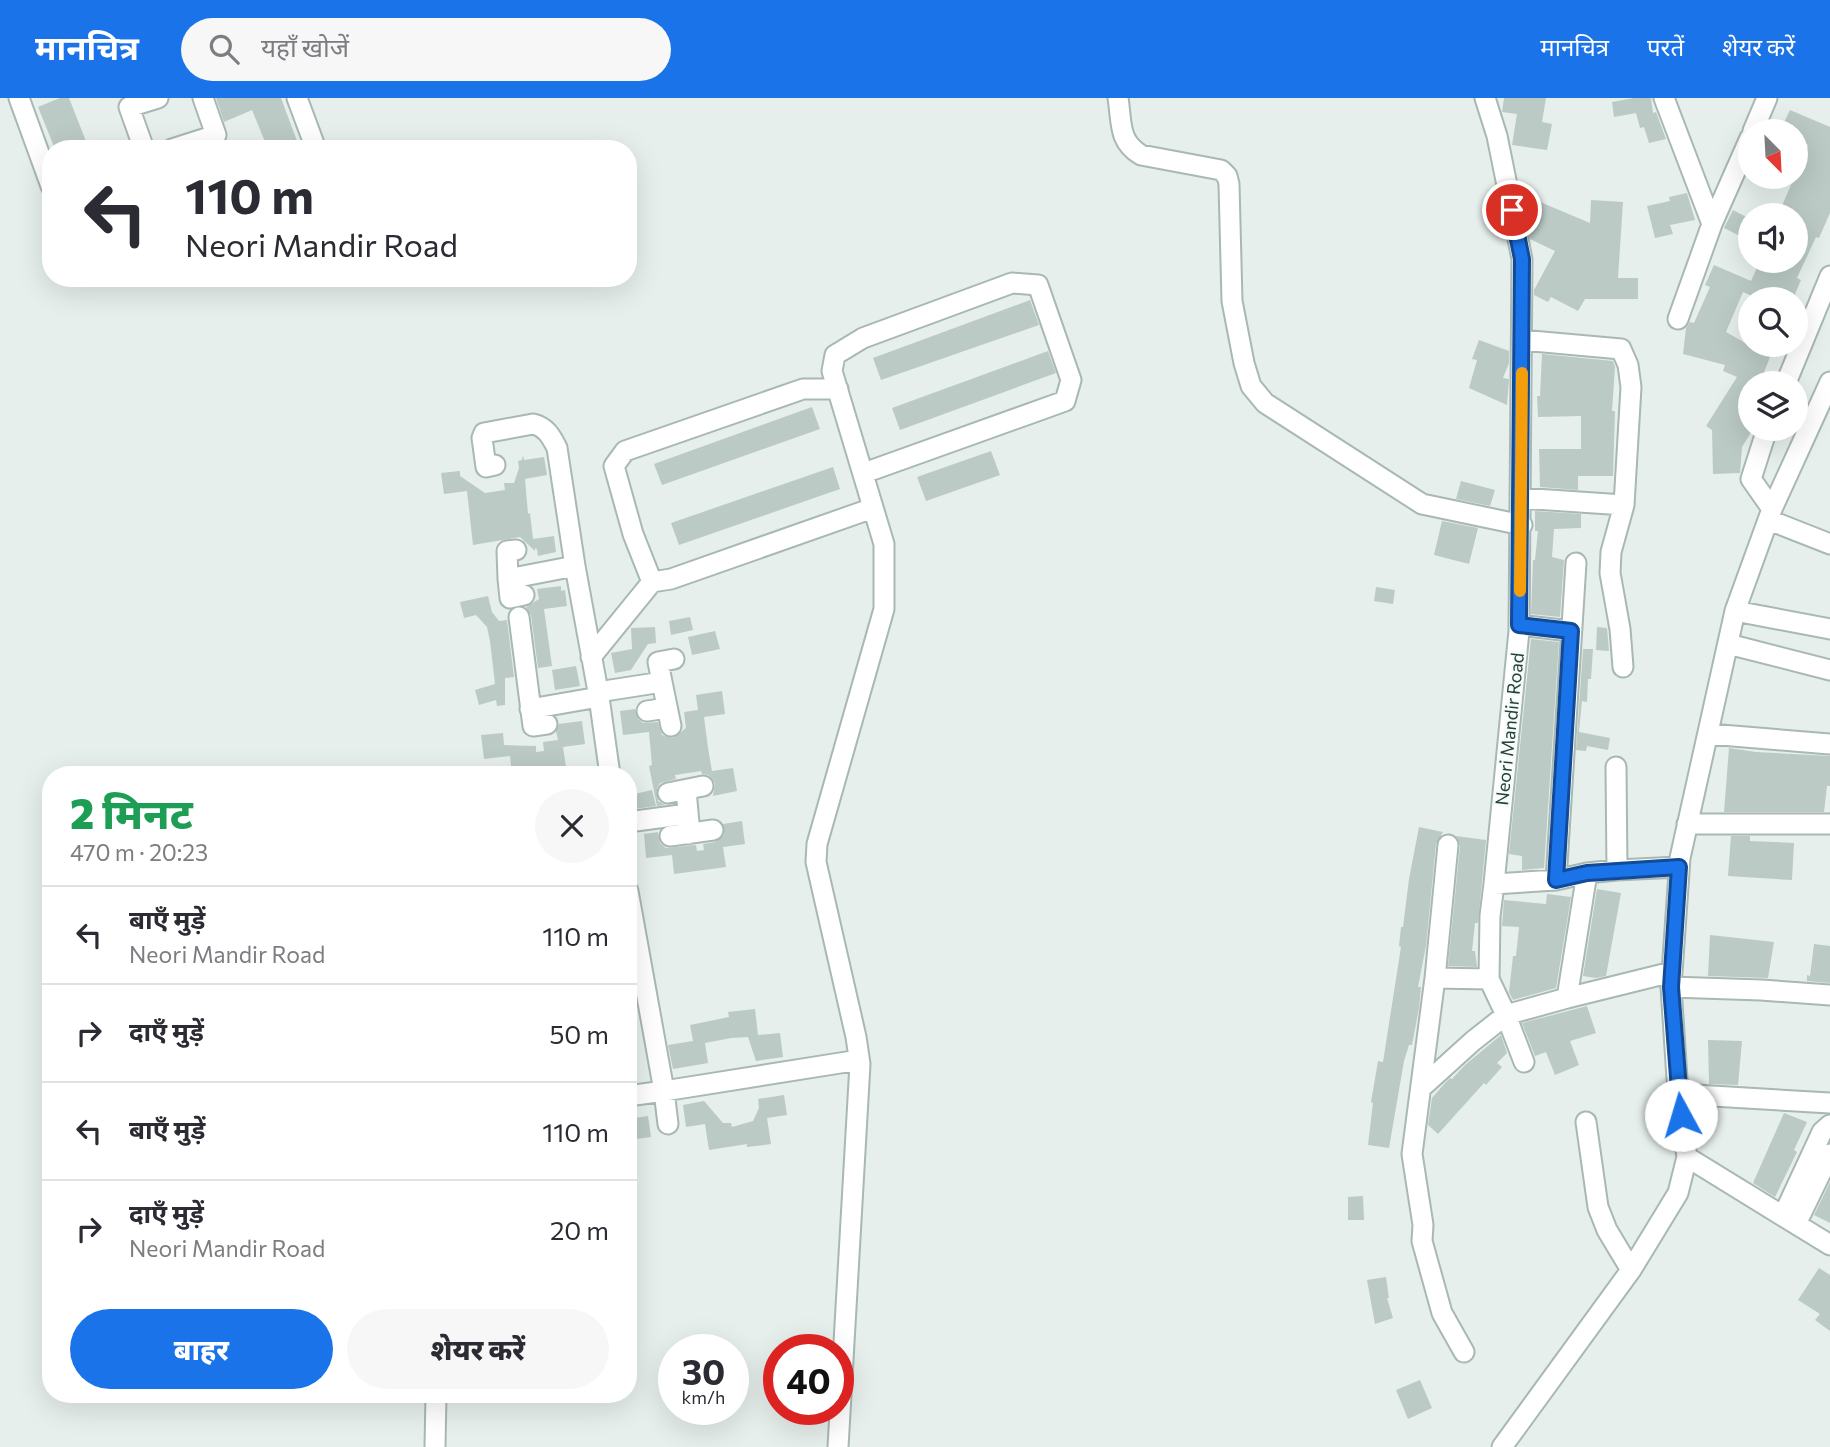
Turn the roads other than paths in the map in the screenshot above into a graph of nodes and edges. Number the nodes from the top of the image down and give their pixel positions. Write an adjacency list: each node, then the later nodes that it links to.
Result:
1 (19, 98): 13 (street)
2 (158, 98): 10 (street)
3 (203, 98): 11 (street)
4 (297, 98): 12 (street)
5 (1118, 98): 29 (street)
6 (1485, 98): 18 (street, Neori Mandir Road)
7 (1664, 98): 15 (street)
8 (1768, 98): 9 (street)
9 (1758, 119)
10 (141, 140)
11 (200, 140)
12 (313, 140)
13 (42, 161)
14 (1738, 165): 15 (street)
15 (1712, 224): 17 (street)
16 (1830, 276): 19 (street)
17 (1678, 318)
18 (1522, 340): 25 (street, Neori Mandir Road); 26 (street)
19 (1791, 371)
20 (1830, 382): 28 (street)
21 (838, 389): 24 (street); 24 (street); 35 (street)
22 (1763, 441): 28 (street)
23 (495, 465): 33 (street)
24 (864, 473): 27 (street)
25 (1520, 498): 26 (street); 29 (street, Neori Mandir Road)
26 (1624, 505): 47 (street)
27 (873, 508): 35 (street); 77 (street)
28 (1771, 514): 30 (street); 37 (street)
29 (1521, 525): 41 (street, Neori Mandir Road)
30 (1830, 544)
31 (516, 550): 34 (street)
32 (1576, 564): 43 (street)
33 (575, 566): 34 (street); 39 (street)
34 (508, 579): 36 (street)
35 (652, 582): 40 (street)
36 (524, 595)
37 (1735, 611): 42 (street); 44 (street)
38 (519, 617): 51 (street)
39 (584, 620): 40 (street); 45 (street)
40 (623, 620): 45 (street)
41 (1519, 625): 43 (street); 69 (street, Neori Mandir Road)
42 (1830, 629)
43 (1571, 631): 68 (street)
44 (1728, 644): 48 (street); 54 (street)
45 (591, 657): 50 (street)
46 (674, 659): 49 (street)
47 (1623, 667)
48 (1830, 670)
49 (662, 682): 50 (street); 52 (street)
50 (598, 694): 51 (street); 56 (street)
51 (530, 709): 53 (street)
52 (647, 711)
53 (547, 723)
54 (1709, 734): 55 (street); 60 (street)
55 (1830, 744)
56 (609, 766)
57 (1616, 767): 66 (street)
58 (686, 790): 62 (street)
59 (637, 823): 62 (street)
60 (1687, 824): 61 (street); 65 (street)
61 (1830, 824)
62 (682, 828): 63 (street)
63 (713, 830)
64 (1448, 845): 71 (street)
65 (1679, 867): 66 (street); 73 (street)
66 (1617, 870): 67 (street)
67 (1587, 873): 68 (street); 75 (street)
68 (1556, 880): 69 (street)
69 (1494, 884): 72 (street, Neori Mandir Road)
70 (637, 970): 80 (street)
71 (1435, 978): 72 (street); 79 (street)
72 (1489, 979): 76 (street)
73 (1671, 979): 74 (street); 75 (street); 81 (street)
74 (1830, 995)
75 (1567, 998): 76 (street)
76 (1506, 1015): 78 (street); 79 (street)
77 (859, 1060): 80 (street); 96 (street)
78 (1524, 1062)
79 (1422, 1088): 93 (street)
80 (664, 1091): 82 (street); 85 (street)
81 (1678, 1094): 83 (street); 88 (street)
82 (637, 1095)
83 (1830, 1103)
84 (1586, 1122): 92 (street)
85 (668, 1124)
86 (1830, 1125): 89 (street)
87 (1830, 1154): 89 (street)
88 (1687, 1157): 90 (street); 92 (street)
89 (1799, 1200): 90 (street)
90 (1790, 1220): 91 (street)
91 (1830, 1245)
92 (1632, 1270): 97 (street)
93 (1464, 1352)
94 (436, 1403): 95 (street)
95 (435, 1447)
96 (838, 1447)
97 (1502, 1447)

